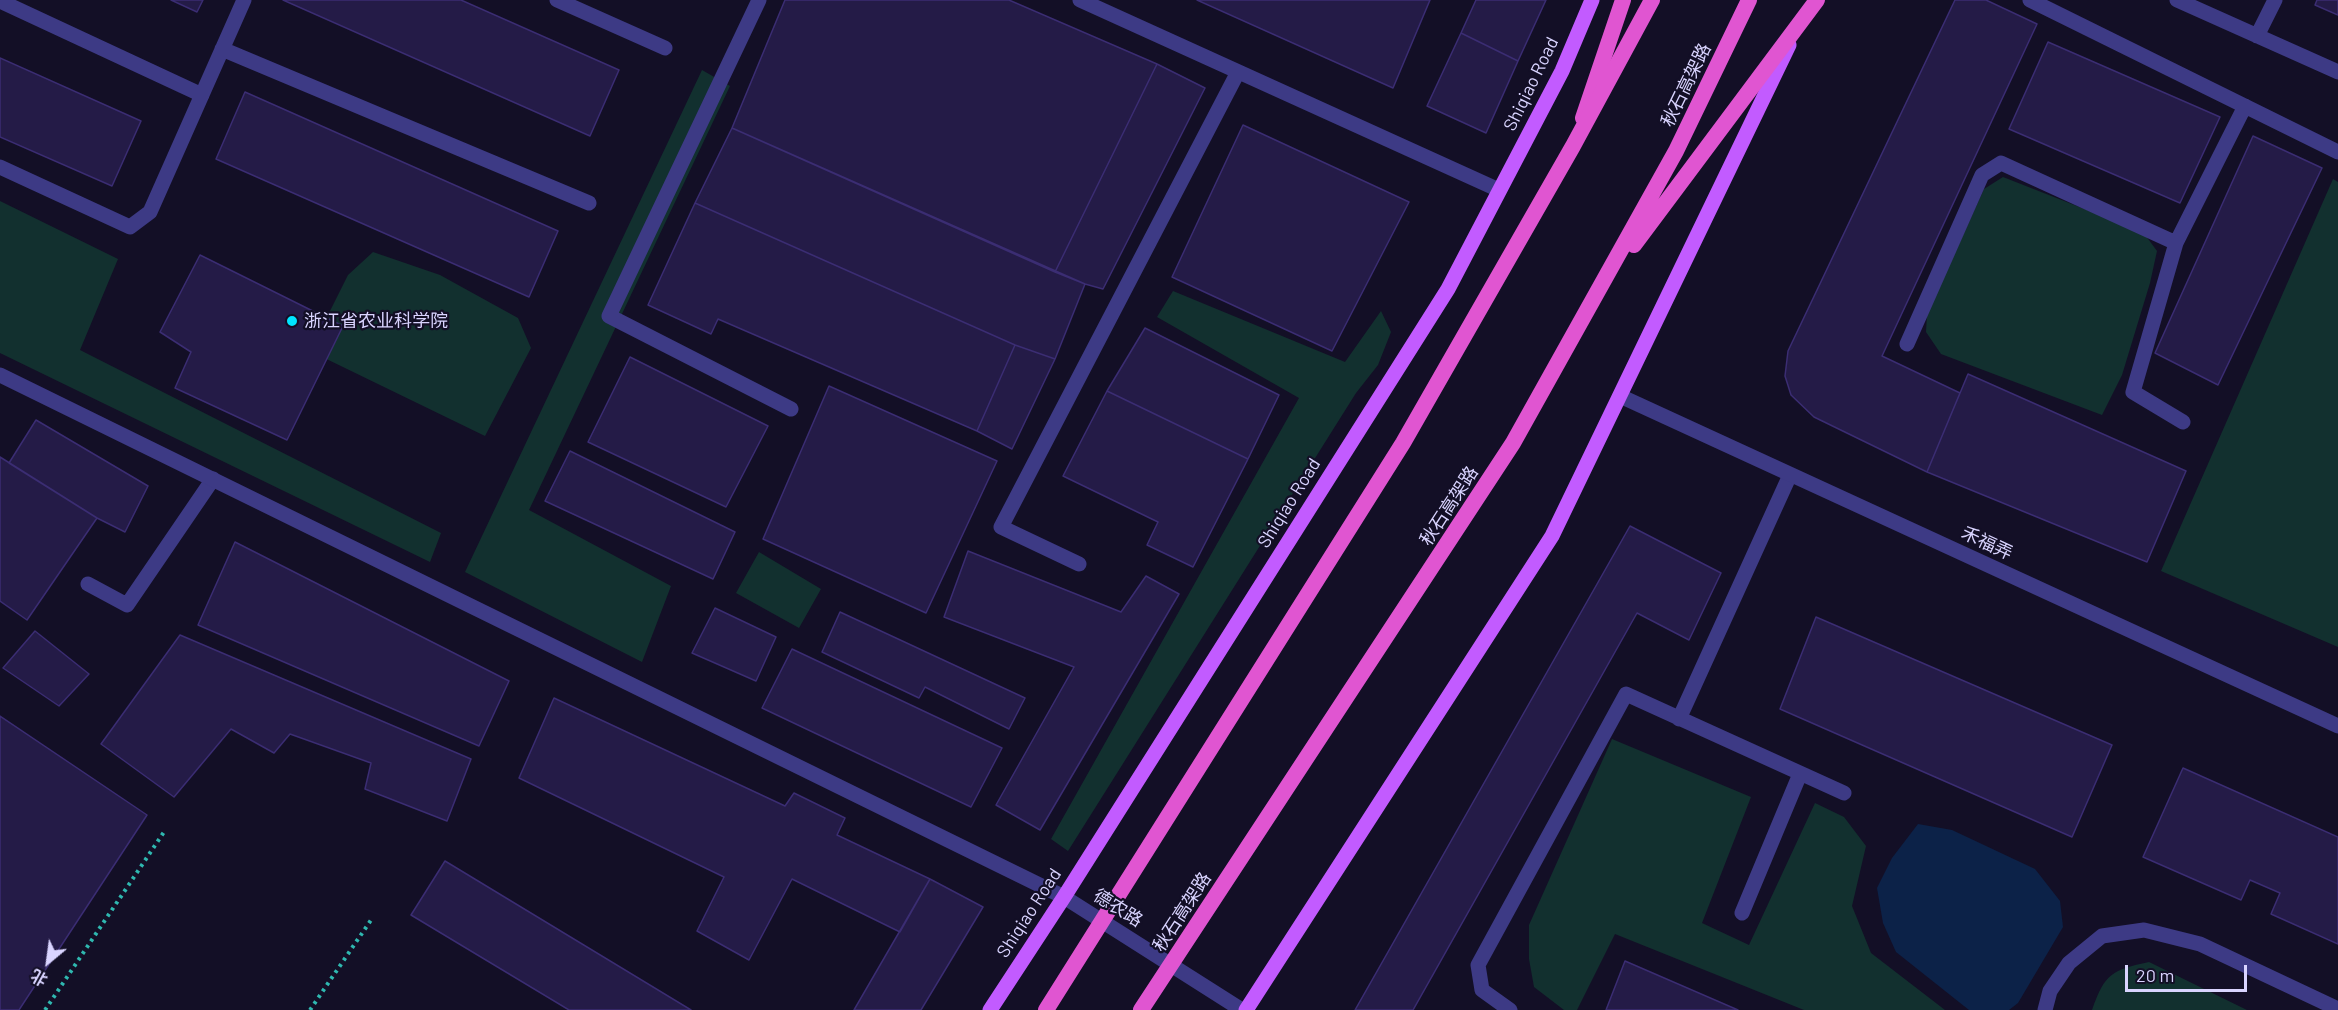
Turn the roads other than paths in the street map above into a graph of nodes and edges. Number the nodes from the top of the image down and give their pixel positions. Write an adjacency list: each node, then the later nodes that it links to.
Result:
1 (244, 0): 17 (street)
2 (557, 0): 16 (street)
3 (759, 0): 32 (street)
4 (1080, 0): 18 (street)
5 (1592, 0): 25 (main road, Shiqiao Road)
6 (1623, 0): 22 (highway, bridge)
7 (1652, 0): 22 (highway, bridge)
8 (1749, 0): 28 (highway, 秋石高架路, bridge)
9 (1811, 0): 31 (main road)
10 (1817, 0): 28 (highway, bridge)
11 (2030, 0): 21 (street)
12 (2177, 0): 15 (street)
13 (2275, 0): 15 (street)
14 (0, 1): 20 (street)
15 (2257, 36): 19 (street)
16 (665, 48)
17 (222, 50): 20 (street); 26 (street)
18 (1238, 72): 25 (street); 36 (street)
19 (2338, 72)
20 (202, 95): 24 (street)
21 (2245, 106): 23 (street); 27 (street)
22 (1573, 146): 46 (highway, bridge)
23 (2338, 152)
24 (0, 167)
25 (1499, 190): 42 (main road, Shiqiao Road)
26 (589, 202)
27 (2176, 243): 29 (street); 33 (street)
28 (1598, 294): 47 (highway, 秋石高架路, bridge)
29 (1907, 344)
30 (0, 375): 35 (street, 德农路)
31 (1620, 396): 34 (street, 禾福弄); 48 (main road)
32 (791, 409)
33 (2183, 422)
34 (1790, 475): 38 (street); 39 (street, 禾福弄)
35 (213, 479): 37 (street); 42 (street, 德农路)
36 (1079, 564)
37 (88, 584)
38 (1679, 719): 40 (street); 49 (street)
39 (2338, 726)
40 (1800, 774): 41 (street); 43 (street)
41 (1844, 793)
42 (1064, 897): 45 (main road, Shiqiao Road); 48 (street, 德农路)
43 (1742, 913)
44 (2338, 1009): 50 (street)
45 (990, 1010)
46 (1046, 1010)
47 (1141, 1010)
48 (1244, 1010)
49 (1510, 1010)
50 (2045, 1010)

